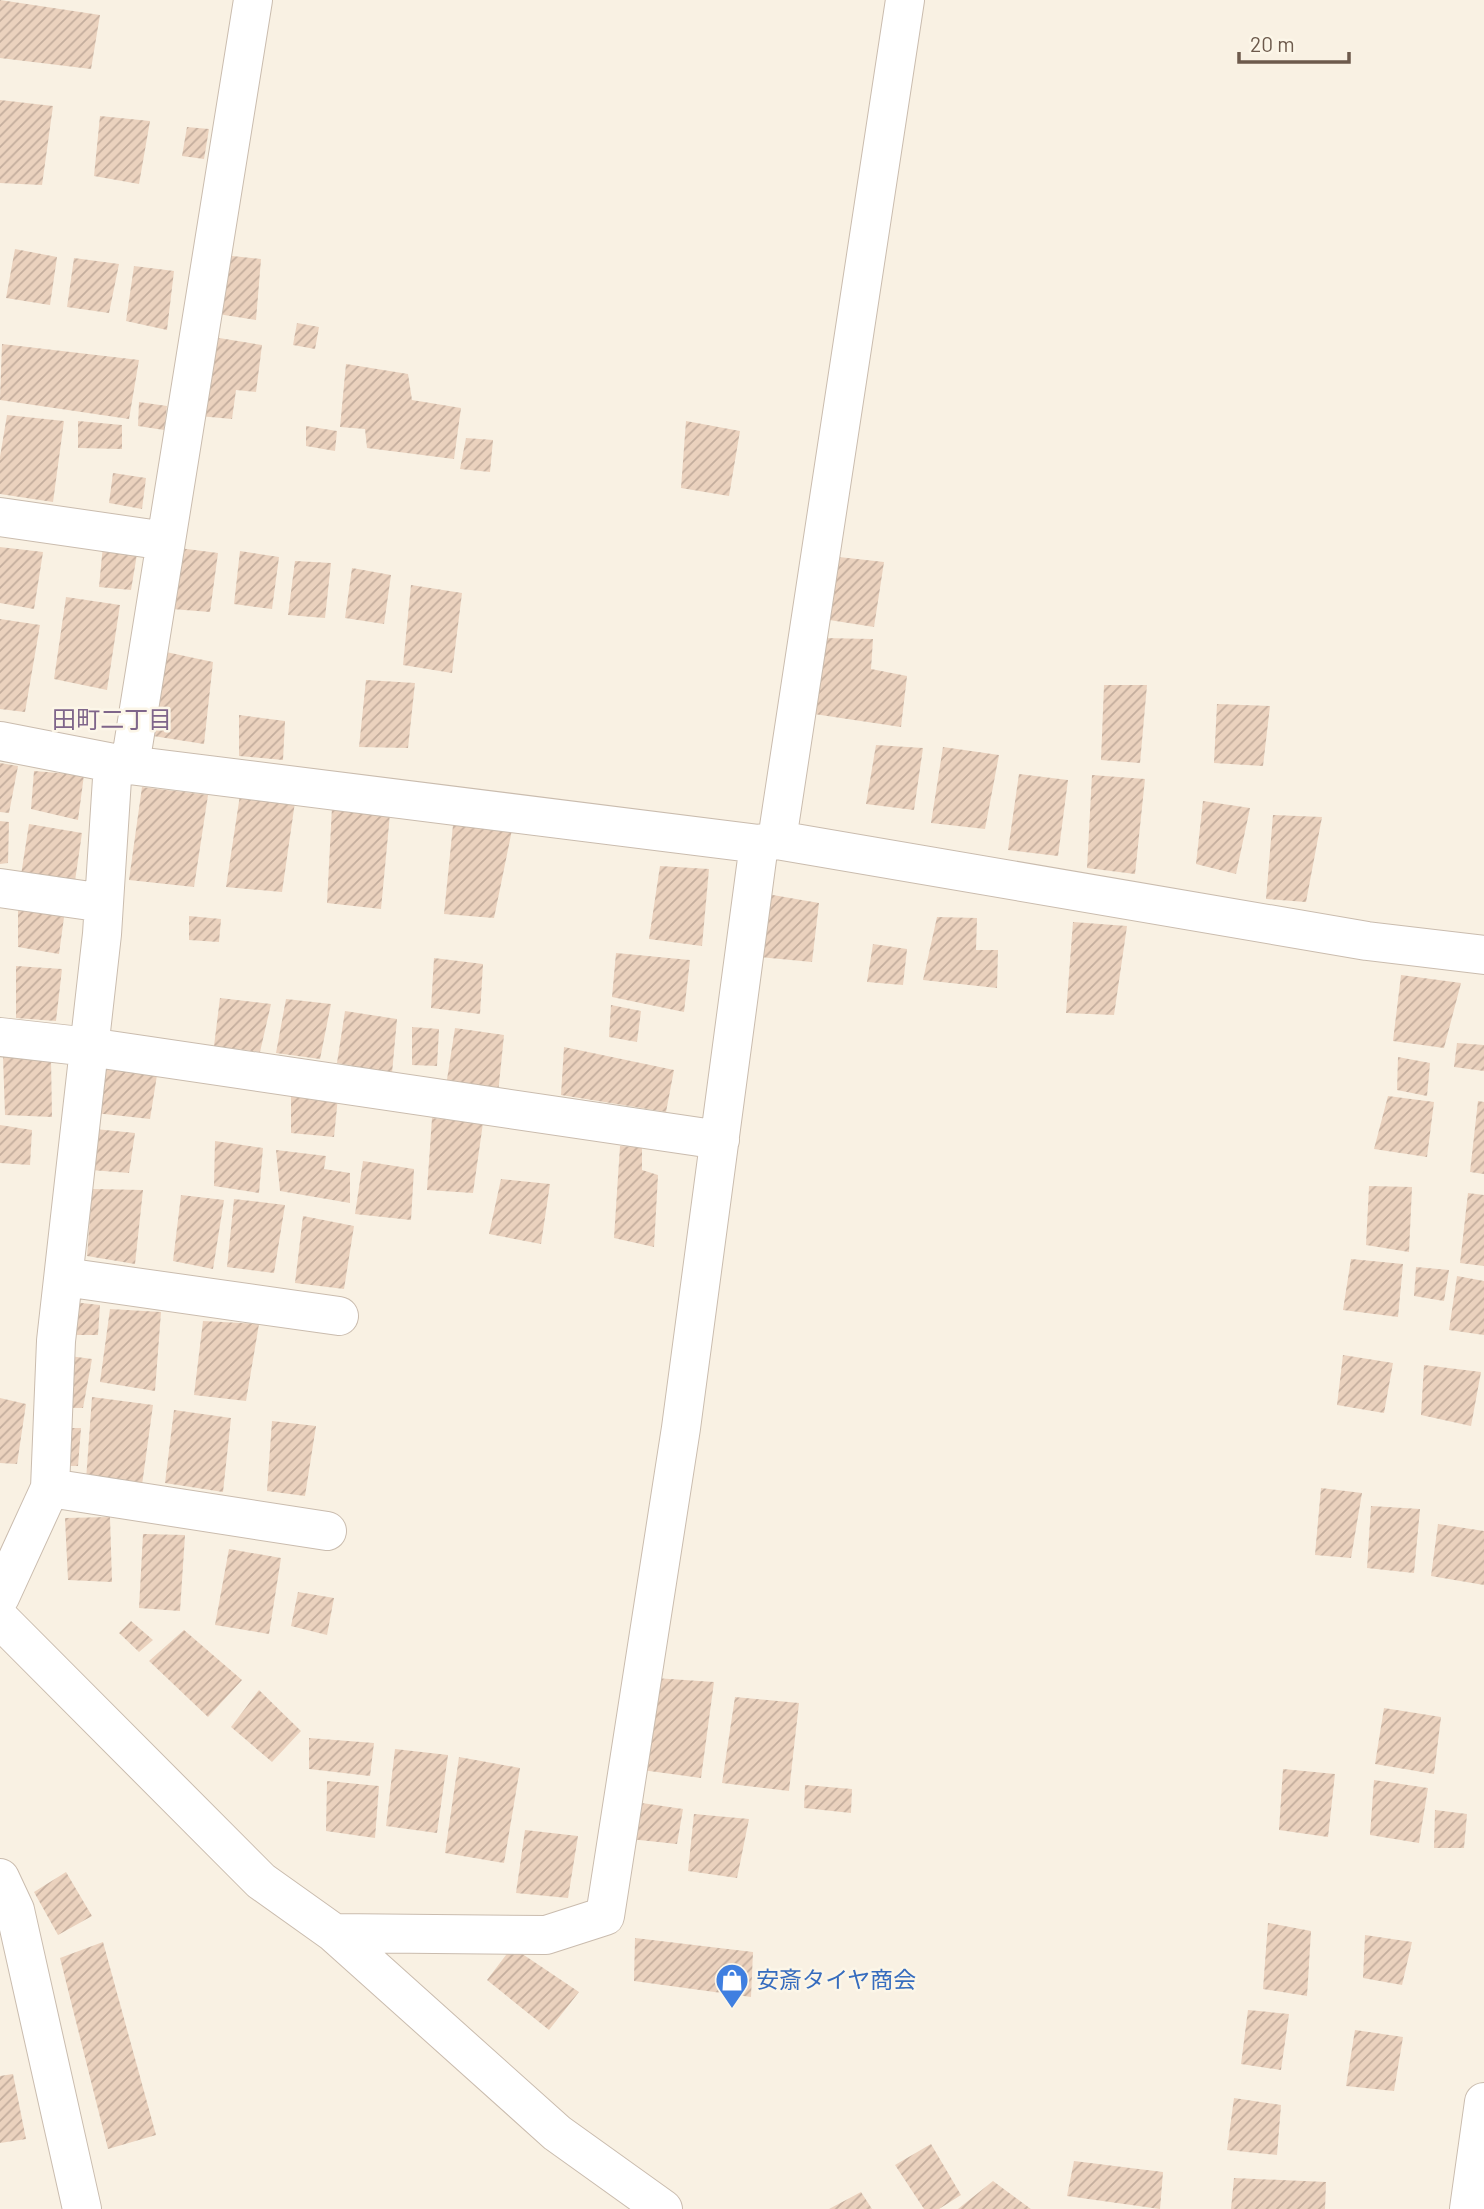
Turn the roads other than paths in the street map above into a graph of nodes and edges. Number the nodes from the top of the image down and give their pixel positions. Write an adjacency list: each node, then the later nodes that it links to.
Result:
1 (253, 0): 4 (street)
2 (905, 0): 7 (street)
3 (0, 517): 4 (street)
4 (166, 541): 6 (street)
5 (0, 741): 6 (street)
6 (122, 764): 7 (street); 9 (street)
7 (768, 842): 10 (street); 13 (street)
8 (0, 888): 9 (street)
9 (104, 903): 12 (street)
10 (1484, 955)
11 (0, 1037): 12 (street)
12 (89, 1046): 13 (street); 14 (street)
13 (720, 1140): 21 (street)
14 (64, 1277): 15 (street); 16 (street)
15 (339, 1316)
16 (50, 1488): 17 (street); 18 (street)
17 (327, 1531)
18 (0, 1597)
19 (0, 1619): 21 (street)
20 (0, 1878): 23 (street)
21 (334, 1933): 24 (street)
22 (1484, 2102): 25 (street)
23 (82, 2209)
24 (663, 2209)
25 (1469, 2209)

